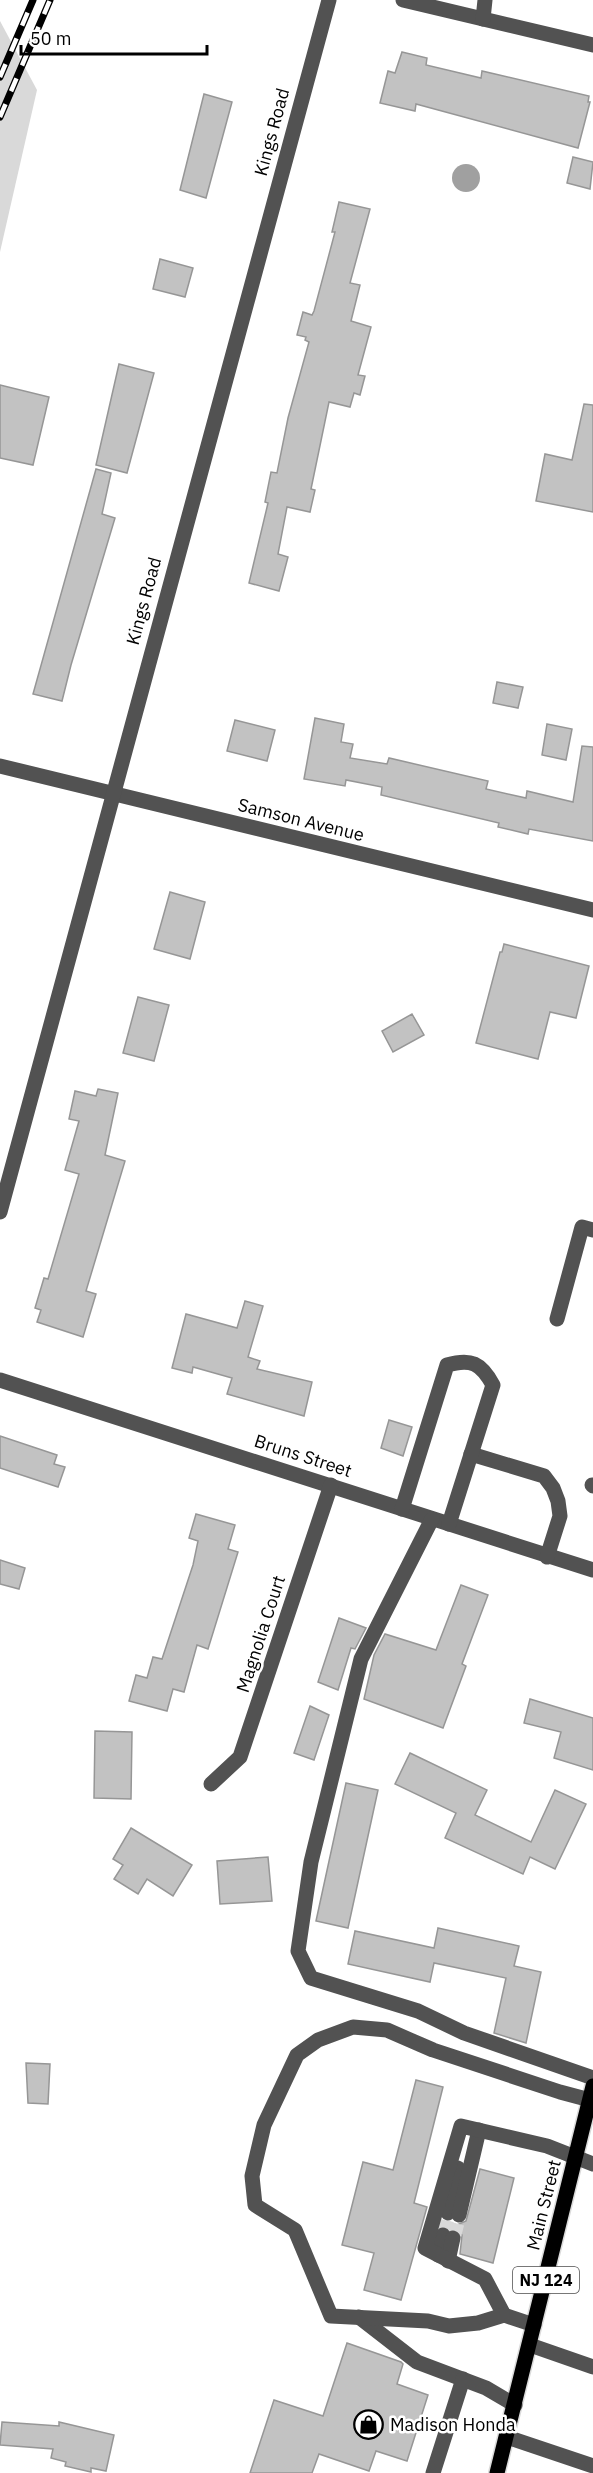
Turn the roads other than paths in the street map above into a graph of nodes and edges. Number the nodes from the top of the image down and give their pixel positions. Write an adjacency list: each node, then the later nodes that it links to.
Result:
1 (329, 0): 7 (street, Kings Road)
2 (403, 0): 4 (street)
3 (485, 0): 4 (street)
4 (483, 19): 5 (street)
5 (593, 45)
6 (0, 766): 7 (street, Samson Avenue)
7 (113, 795): 8 (street, Samson Avenue); 9 (street, Kings Road)
8 (593, 910)
9 (0, 1212)
10 (593, 1230): 11 (street)
11 (557, 1319)
12 (0, 1380): 14 (street, Bruns Street)
13 (471, 1454): 15 (street); 17 (street); 18 (street)
14 (331, 1485): 15 (street, Bruns Street); 20 (street, Magnolia Court)
15 (402, 1509): 16 (street, Bruns Street)
16 (432, 1519): 17 (street, Bruns Street); 21 (street)
17 (449, 1524): 18 (street, Bruns Street)
18 (547, 1557): 19 (street, Bruns Street)
19 (593, 1570)
20 (211, 1784)
21 (593, 2078)
22 (592, 2093): 24 (main road, Main Street / NJ 124); 30 (street)
23 (473, 2129): 24 (street); 26 (street); 28 (street)
24 (576, 2157): 25 (street); 31 (main road, Main Street / NJ 124)
25 (593, 2164)
26 (453, 2214)
27 (448, 2236): 28 (street)
28 (443, 2258): 29 (street)
29 (504, 2315): 30 (street); 31 (street)
30 (359, 2317): 34 (street)
31 (534, 2325): 32 (main road, Main Street / NJ 124)
32 (530, 2345): 33 (street); 35 (main road, Main Street / NJ 124)
33 (593, 2367)
34 (463, 2379): 35 (street); 38 (street)
35 (515, 2405): 36 (main road, Main Street / NJ 124)
36 (507, 2438): 37 (street); 39 (main road, Main Street / NJ 124)
37 (593, 2466)
38 (433, 2473)
39 (497, 2473)

